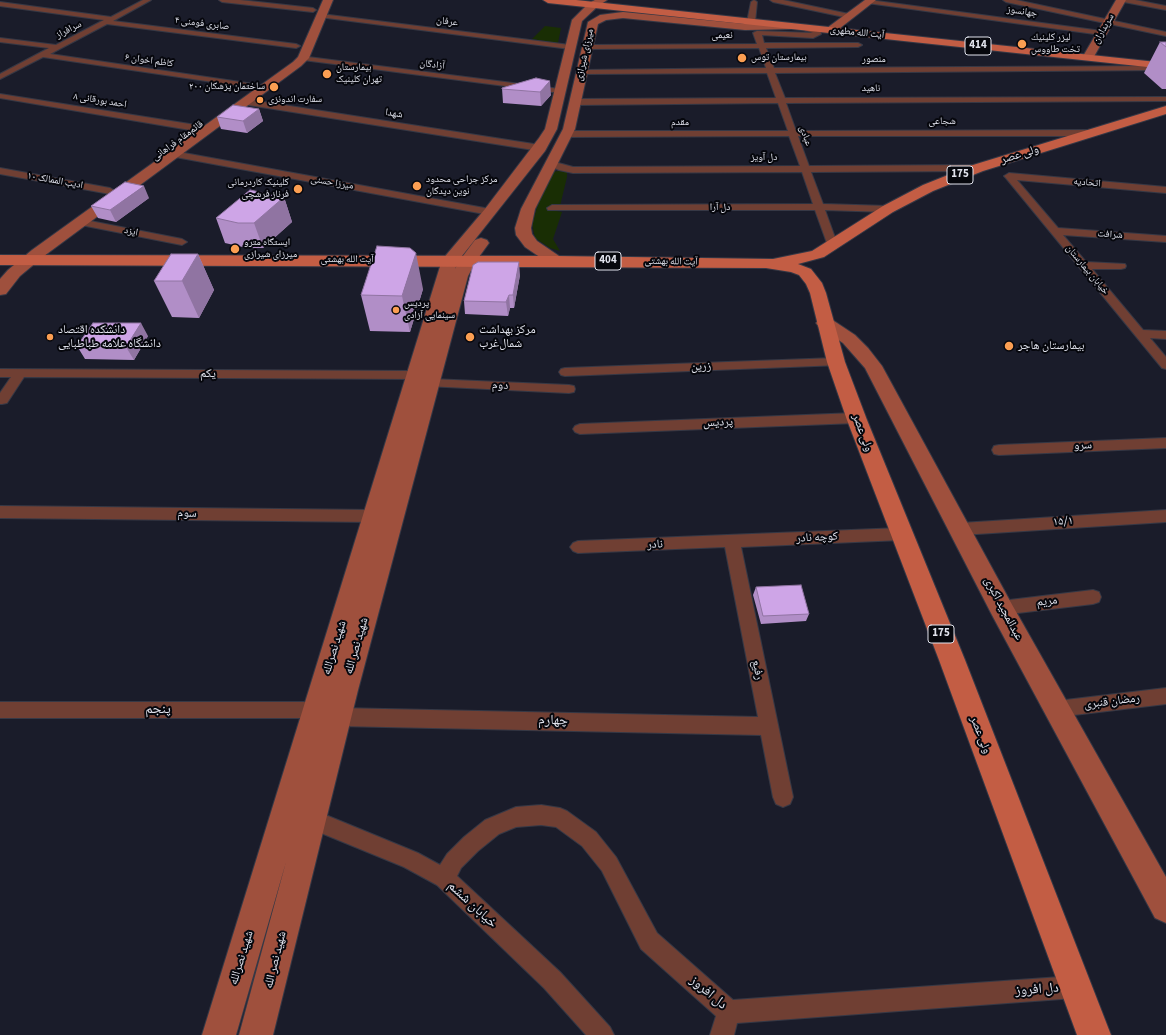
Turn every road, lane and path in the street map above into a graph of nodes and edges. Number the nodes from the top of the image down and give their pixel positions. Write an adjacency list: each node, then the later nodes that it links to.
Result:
1 (148, 0): 15 (street, سرافراز)
2 (222, 0): 13 (street, عرفان)
3 (328, 0): 13 (main road, قائم‌مقام فراهانی)
4 (548, 0): 10 (main road, آیت الله مطهری / 414)
5 (773, 0): 14 (street)
6 (1006, 0): 17 (street)
7 (1122, 0): 12 (street); 17 (main road, سربداران)
8 (869, 1): 14 (main road); 21 (street, جهانسوز)
9 (754, 2): 16 (street)
10 (604, 3): 16 (main road, آیت الله مطهری / 414); 28 (main road, میرزای شیرازی); 69 (main road, میرزای شیرازی)
11 (0, 4): 15 (street, صابری فومنی ۴)
12 (1166, 8)
13 (317, 9): 25 (main road, قائم‌مقام فراهانی); 28 (street, عرفان); 31 (main road, قائم‌مقام فراهانی)
14 (849, 16): 20 (main road)
15 (109, 20): 25 (street, صابری فومنی ۴); 27 (street, سرافراز)
16 (751, 22): 18 (main road, آیت الله مطهری / 414)
17 (1108, 22): 21 (main road, سربداران); 22 (street)
18 (791, 26): 19 (main road, آیت الله مطهری / 414); 29 (main road, میرزای شیرازی)
19 (804, 27): 20 (main road, آیت الله مطهری / 414); 26 (street, عبادی)
20 (831, 30): 32 (main road, آیت الله مطهری / 414)
21 (1102, 33): 32 (main road, سربداران)
22 (1166, 34)
23 (0, 40): 27 (street)
24 (858, 45): 26 (street, نعیمی)
25 (296, 46): 37 (main road, قائم‌مقام فراهانی)
26 (762, 46): 29 (street, نعیمی); 34 (street, عبادی)
27 (57, 47): 30 (street, سرافراز)
28 (570, 47): 38 (main road, میرزای شیرازی)
29 (587, 47): 35 (main road, میرزای شیرازی)
30 (42, 55): 36 (street, سرافراز); 37 (street, کاظم اخوان ۶)
31 (303, 58): 38 (street, آزادگان); 42 (main road, قائم‌مقام فراهانی)
32 (1088, 58): 33 (main road, آیت الله مطهری / 414)
33 (1166, 67): 34 (street, منصور)
34 (770, 71): 35 (street, منصور); 41 (street, عبادی)
35 (581, 72): 43 (main road, میرزای شیرازی)
36 (0, 77)
37 (254, 86): 45 (main road, قائم‌مقام فراهانی)
38 (560, 91): 49 (main road, میرزای شیرازی)
39 (0, 96): 45 (street, احمد بورقانی ۸)
40 (1166, 98): 41 (street, ناهید)
41 (781, 100): 43 (street, ناهید); 48 (street, عبادی)
42 (245, 102): 49 (street, شهدا); 50 (main road, قائم‌مقام فراهانی)
43 (575, 102): 47 (main road, میرزای شیرازی)
44 (1166, 110): 46 (main road, ولی عصر / 175)
45 (196, 128): 57 (main road, قائم‌مقام فراهانی)
46 (1092, 133): 48 (street, شجاعی); 52 (main road, ولی عصر / 175)
47 (566, 134): 48 (street, مقدم); 51 (main road, میرزای شیرازی)
48 (793, 134): 53 (street, عبادی)
49 (540, 148): 61 (main road, میرزای شیرازی)
50 (173, 154): 61 (street, میرزا حسنی); 62 (main road, قائم‌مقام فراهانی)
51 (551, 164): 53 (street, دل آویز); 70 (main road, میرزای شیرازی)
52 (978, 168): 53 (street, دل آویز); 60 (main road, ولی عصر / 175)
53 (805, 169): 58 (street, عبادی)
54 (0, 171): 57 (street, ادیب الممالک ۱۰)
55 (1009, 176): 56 (street, اتحادیه); 63 (street, خیابان بیمارستان)
56 (1166, 190)
57 (110, 191): 67 (main road, قائم‌مقام فراهانی)
58 (819, 207): 59 (street, دل آرا); 60 (street, دل آرا); 66 (street, عبادی)
59 (552, 208)
60 (888, 209): 66 (main road, ولی عصر / 175)
61 (490, 212): 69 (main road, میرزای شیرازی)
62 (80, 222): 65 (street, ایزد); 68 (main road, قائم‌مقام فراهانی)
63 (1054, 231): 64 (street, شرافت); 72 (street, خیابان بیمارستان)
64 (1166, 239)
65 (182, 242)
66 (833, 246): 71 (main road, ولی عصر / 175)
67 (6, 260): 68 (main road, آیت الله بهشتی / 404); 74 (main road, قائم‌مقام فراهانی)
68 (29, 260): 69 (main road, آیت الله بهشتی / 404); 75 (main road, قائم‌مقام فراهانی)
69 (459, 260): 70 (main road, آیت الله بهشتی / 404); 84 (main road, شهید نصرالله)
70 (556, 261): 71 (main road, آیت الله بهشتی / 404)
71 (766, 263): 76 (main road, ولی عصر / 175)
72 (1083, 265): 73 (street); 77 (street, خیابان بیمارستان)
73 (1121, 266)
74 (0, 272)
75 (0, 290)
76 (825, 323): 79 (main road, ولی عصر / 175); 95 (main road, عبدالمجید اکبری)
77 (1139, 333): 78 (street); 80 (street, خیابان بیمارستان)
78 (1166, 335)
79 (836, 362): 81 (street, زرین); 87 (main road, ولی عصر / 175)
80 (1166, 365)
81 (565, 372)
82 (0, 373): 83 (street, یکم)
83 (20, 373): 84 (street, یکم); 86 (street)
84 (424, 379): 85 (street, دوم); 90 (main road, شهید نصرالله)
85 (569, 389)
86 (2, 400)
87 (856, 418): 88 (street, پردیس); 96 (main road, ولی عصر / 175)
88 (580, 429)
89 (1166, 443): 91 (street, سرو)
90 (403, 450): 93 (main road, شهید نصرالله); 104 (main road, شهید نصر الله)
91 (999, 450)
92 (0, 512): 93 (street, سوم)
93 (374, 516): 104 (main road, شهید نصرالله)
94 (1166, 516): 95 (street, ۱۵/۱)
95 (961, 529): 100 (main road, عبدالمجید اکبری)
96 (901, 534): 97 (street, کوچه نادر); 110 (main road, ولی عصر / 175)
97 (732, 542): 98 (street, نادر); 105 (street, رفیع)
98 (578, 547)
99 (1093, 597): 100 (street, مریم)
100 (1002, 608): 102 (main road, عبدالمجید اکبری)
101 (1166, 696): 102 (street, رمضان قنبری)
102 (1057, 708): 109 (main road, عبدالمجید اکبری)
103 (0, 710): 104 (street, پنجم)
104 (327, 713): 105 (street, چهارم); 107 (main road, شهید نصر الله); 112 (main road, شهید نصرالله)
105 (768, 726): 106 (street, رفیع)
106 (783, 797)
107 (311, 819): 108 (street, خیابان ششم); 113 (main road, شهید نصر الله)
108 (444, 878): 111 (street, دل افروز); 114 (street, خیابان ششم)
109 (1165, 905)
110 (1075, 987): 111 (street, دل افروز); 116 (main road, ولی عصر / 175)
111 (729, 1012): 115 (street)
112 (219, 1035)
113 (256, 1035)
114 (602, 1035)
115 (722, 1035)
116 (1094, 1035)

